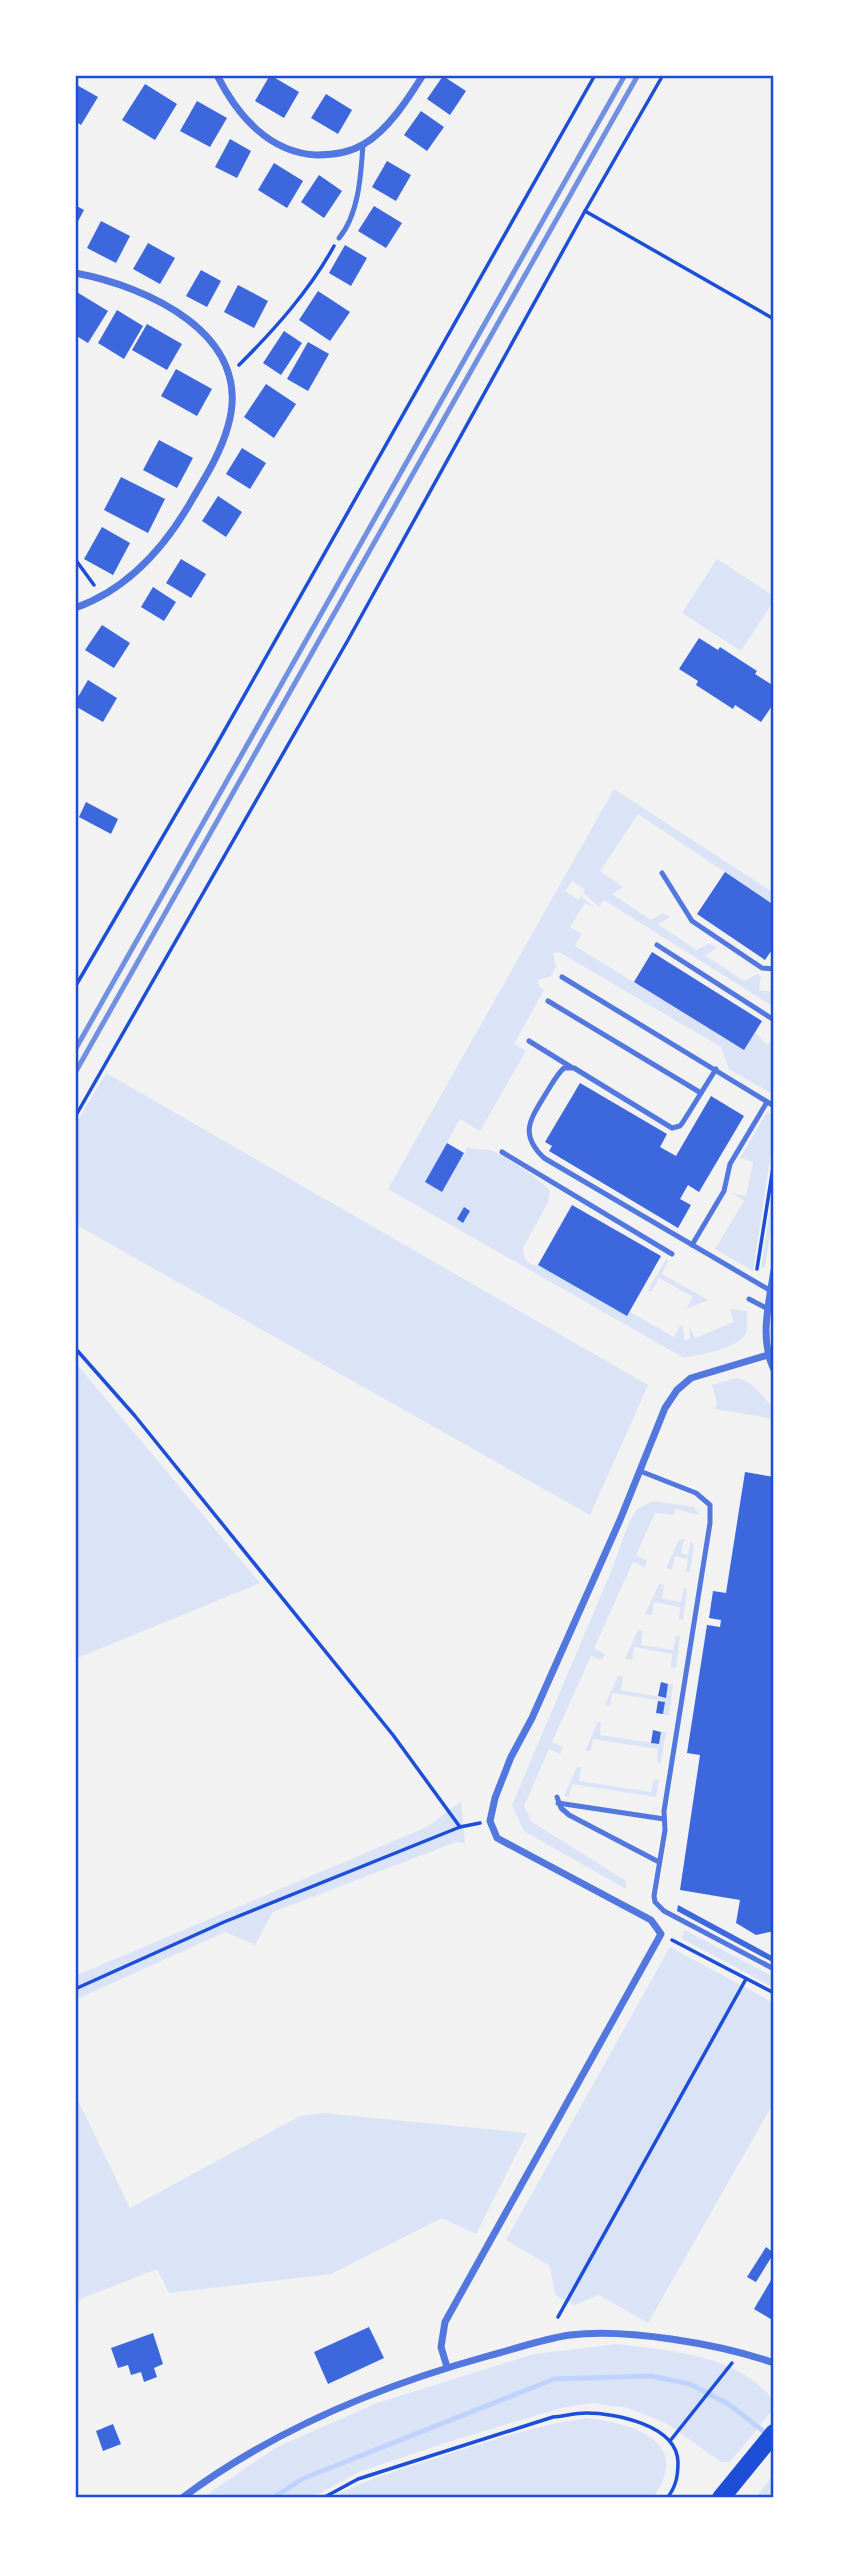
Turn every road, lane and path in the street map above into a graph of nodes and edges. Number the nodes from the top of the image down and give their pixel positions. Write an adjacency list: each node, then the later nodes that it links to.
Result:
1 (217, 75): 5 (street)
2 (423, 75): 5 (street)
3 (594, 75): 18 (path)
4 (663, 75): 6 (path)
5 (363, 145): 7 (lane)
6 (585, 211): 9 (path); 27 (path)
7 (339, 237): 10 (path)
8 (75, 273): 10 (street)
9 (774, 319)
10 (226, 368): 12 (street)
11 (75, 559): 12 (path)
12 (102, 595): 13 (street)
13 (75, 608)
14 (662, 873): 16 (lane)
15 (657, 944): 20 (lane)
16 (774, 969)
17 (562, 977): 23 (lane)
18 (75, 987)
19 (548, 1001): 24 (lane)
20 (774, 1020)
21 (528, 1041): 22 (lane)
22 (574, 1069): 24 (lane); 30 (lane)
23 (716, 1069): 24 (lane); 25 (lane)
24 (701, 1093)
25 (767, 1102): 26 (lane); 30 (lane)
26 (774, 1106)
27 (75, 1117)
28 (502, 1152): 31 (lane)
29 (774, 1161): 33 (path)
30 (692, 1245): 33 (lane)
31 (672, 1254)
32 (774, 1270): 33 (street)
33 (771, 1291): 35 (street)
34 (749, 1299): 35 (lane)
35 (768, 1309): 37 (street)
36 (75, 1348): 42 (path)
37 (768, 1355): 38 (street); 39 (street)
38 (774, 1370)
39 (640, 1471): 40 (lane); 41 (street)
40 (664, 1819): 43 (lane); 43 (lane)
41 (490, 1821): 42 (path); 44 (street)
42 (460, 1827): 47 (path)
43 (659, 1863): 45 (lane)
44 (661, 1934): 46 (path); 51 (street)
45 (774, 1969)
46 (746, 1979): 48 (path); 49 (path)
47 (75, 1989)
48 (774, 1993)
49 (558, 2317)
50 (774, 2363): 51 (street)
51 (447, 2367): 55 (street)
52 (729, 2367): 54 (path)
53 (774, 2433): 58 (main road)
54 (670, 2441): 56 (path); 57 (path)
55 (182, 2498)
56 (323, 2498)
57 (667, 2498)
58 (721, 2498)

